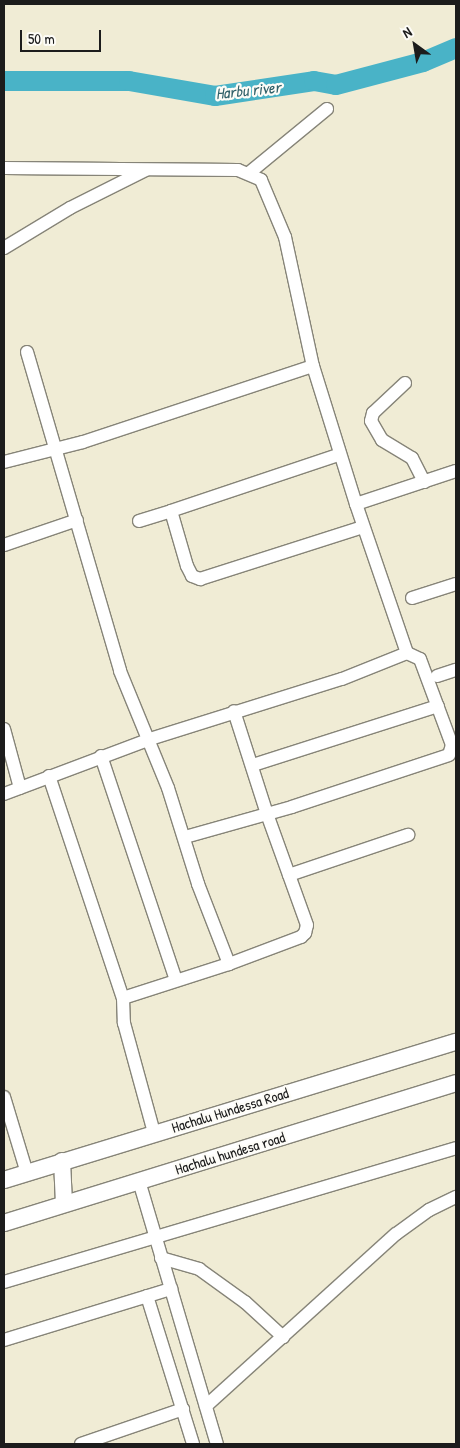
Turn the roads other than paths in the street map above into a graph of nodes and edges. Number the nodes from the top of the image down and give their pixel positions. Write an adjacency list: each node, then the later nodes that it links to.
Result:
1 (328, 109): 4 (street)
2 (4, 168): 3 (street)
3 (150, 168): 4 (street); 5 (street)
4 (249, 173): 7 (street)
5 (4, 248)
6 (27, 352): 9 (street)
7 (313, 366): 9 (street); 10 (street)
8 (405, 383): 13 (street)
9 (56, 449): 11 (street); 16 (street)
10 (338, 455): 14 (street); 15 (street)
11 (4, 462)
12 (456, 471): 13 (street)
13 (424, 482): 14 (street)
14 (356, 504): 18 (street)
15 (171, 511): 17 (street); 18 (street)
16 (78, 520): 19 (street); 28 (street)
17 (139, 521)
18 (363, 527): 22 (street)
19 (4, 545)
20 (456, 584): 21 (street)
21 (412, 598)
22 (407, 653): 25 (street); 26 (street)
23 (456, 670): 24 (street)
24 (437, 676)
25 (438, 706): 30 (street); 34 (street)
26 (234, 711): 28 (street); 30 (street)
27 (4, 729): 32 (street)
28 (150, 739): 29 (street); 36 (street)
29 (101, 756): 31 (street); 39 (street)
30 (253, 766): 34 (street)
31 (49, 776): 32 (street); 40 (street)
32 (20, 788): 33 (street)
33 (4, 794)
34 (267, 814): 36 (street); 37 (street)
35 (408, 835): 37 (street)
36 (185, 837): 38 (street)
37 (289, 875): 38 (street)
38 (229, 964): 39 (street)
39 (176, 980): 40 (street)
40 (123, 998): 44 (street)
41 (456, 1042): 44 (main road, Hachalu Hundessa Road)
42 (456, 1083): 49 (main road, Hachalu hundesa road)
43 (4, 1097): 47 (street)
44 (154, 1133): 46 (main road, Hachalu Hundessa Road)
45 (456, 1148): 53 (street)
46 (62, 1161): 47 (main road, Hachalu Hundessa Road); 51 (main road)
47 (28, 1173): 48 (main road, Hachalu Hundessa Road)
48 (4, 1180)
49 (139, 1181): 51 (main road, Hachalu hundesa road); 53 (street)
50 (456, 1197): 58 (street)
51 (64, 1203): 52 (main road, Hachalu hundesa road)
52 (4, 1222)
53 (156, 1239): 54 (street); 55 (street)
54 (161, 1258): 56 (street); 58 (street)
55 (4, 1282)
56 (171, 1289): 57 (street); 60 (street)
57 (147, 1296): 59 (street); 61 (street)
58 (283, 1336): 60 (street)
59 (4, 1340)
60 (206, 1406): 64 (street)
61 (183, 1409): 62 (street); 63 (street)
62 (81, 1444)
63 (193, 1444)
64 (217, 1444)

